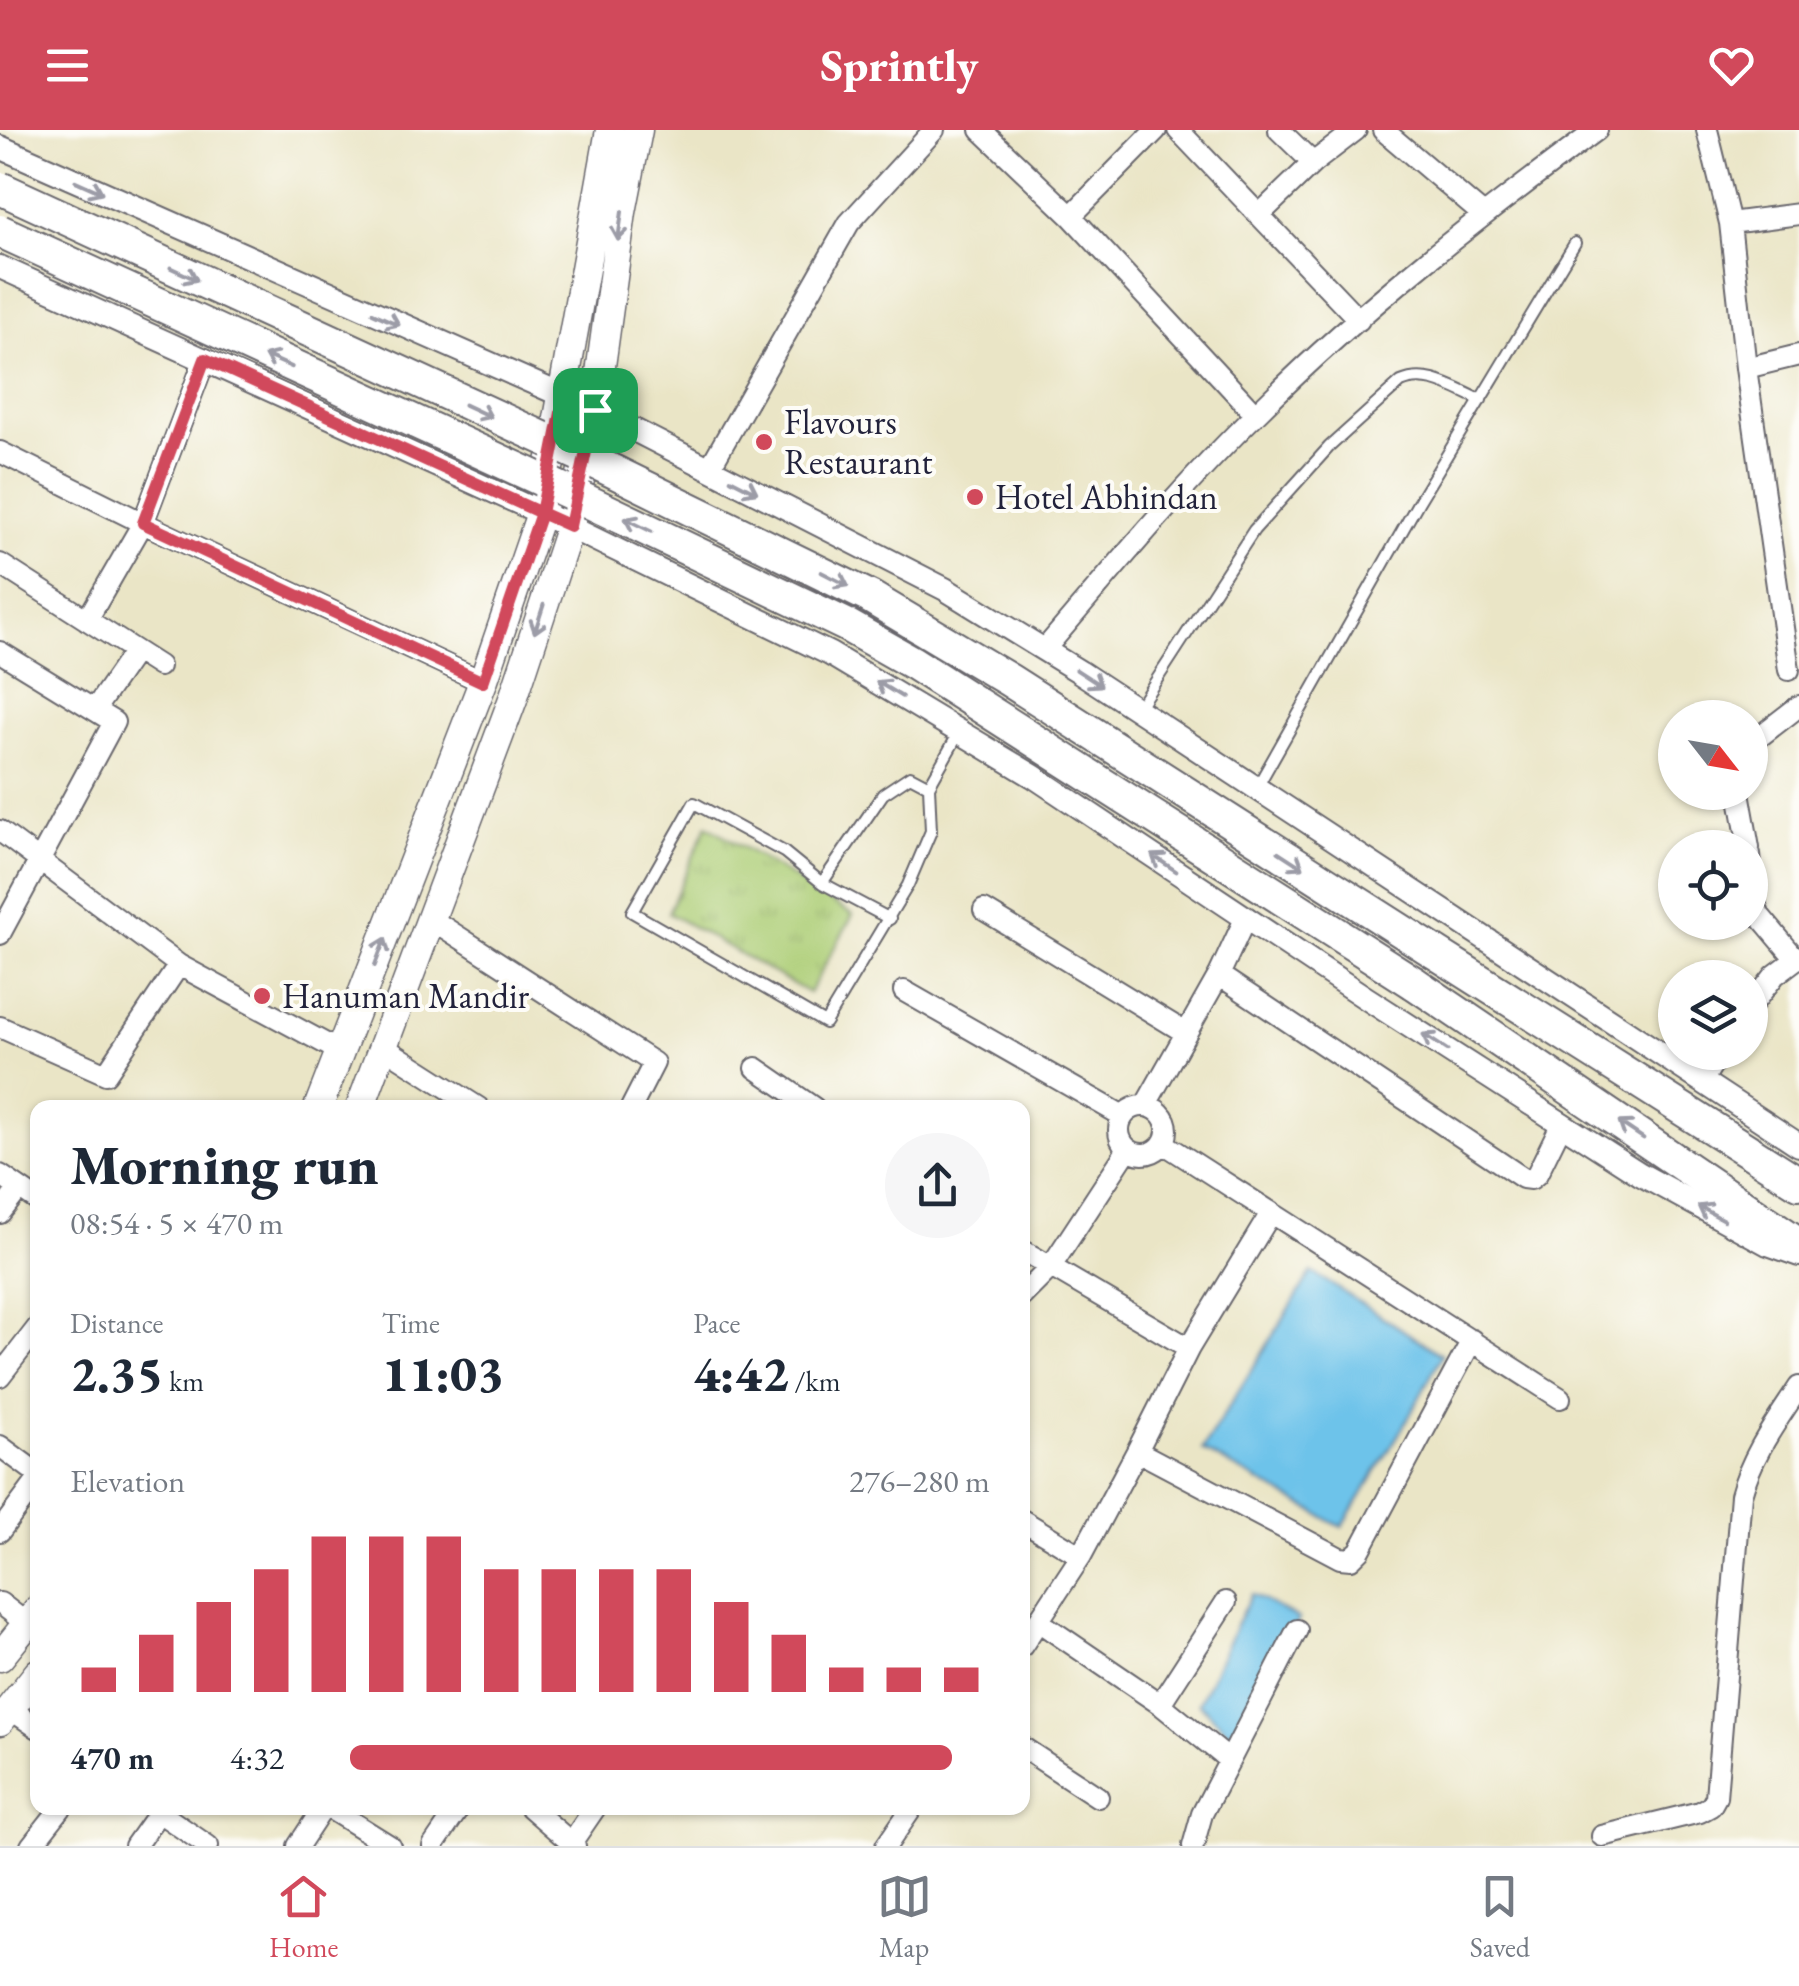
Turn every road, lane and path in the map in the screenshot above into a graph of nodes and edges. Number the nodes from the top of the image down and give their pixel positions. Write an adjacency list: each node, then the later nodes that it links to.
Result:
1 (610, 130): 27 (main road)
2 (638, 130): 29 (main road, one-way to 29)
3 (934, 130): 32 (street)
4 (982, 130): 18 (street)
5 (1156, 130): 18 (street)
6 (1178, 130): 17 (street)
7 (1280, 130): 13 (street)
8 (1356, 130): 13 (street)
9 (1383, 130): 15 (street)
10 (1597, 130): 15 (street)
11 (1707, 130): 19 (street)
12 (0, 148): 27 (street, one-way to 27)
13 (1313, 163): 17 (street)
14 (0, 188): 85 (highway, one-way to 85, bridge)
15 (1482, 214): 23 (street)
16 (1799, 214): 19 (street)
17 (1259, 215): 23 (street)
18 (1071, 216): 30 (street)
19 (1730, 222): 26 (street)
20 (0, 231): 90 (highway, one-way to 20, bridge)
21 (1575, 243): 28 (lane)
22 (0, 267): 25 (street)
23 (1359, 320): 30 (street)
24 (1799, 355): 26 (street)
25 (205, 359): 33 (street); 34 (street)
26 (1746, 368): 37 (street)
27 (564, 398): 29 (street); 33 (main road)
28 (1481, 400): 47 (lane); 51 (lane)
29 (595, 410): 32 (street); 35 (main road)
30 (1255, 414): 39 (street)
31 (1, 453): 34 (street)
32 (709, 469): 39 (street, one-way to 39)
33 (541, 513): 35 (street); 44 (main road)
34 (143, 523): 38 (street); 44 (street)
35 (570, 526): 49 (street, one-way to 35); 57 (main road, one-way to 57)
36 (0, 564): 38 (street)
37 (1790, 608): 43 (street)
38 (88, 620): 40 (street)
39 (1044, 650): 47 (street, one-way to 47)
40 (135, 651): 42 (street); 46 (street)
41 (0, 652): 46 (street)
42 (159, 666)
43 (1789, 670)
44 (483, 682): 69 (main road, one-way to 44)
45 (1799, 706): 48 (street)
46 (96, 709): 53 (street)
47 (1137, 710): 51 (street)
48 (1768, 730)
49 (960, 732): 50 (lane); 56 (street, one-way to 49)
50 (929, 786): 54 (lane); 58 (lane)
51 (1255, 790): 72 (street)
52 (0, 830): 53 (street)
53 (40, 860): 60 (street); 62 (street)
54 (822, 883): 58 (lane); 58 (lane)
55 (984, 910): 67 (street)
56 (1246, 918): 63 (street); 80 (street, one-way to 56)
57 (431, 919): 68 (main road); 76 (street)
58 (890, 919)
59 (1768, 925): 61 (street)
60 (0, 934)
61 (1797, 958): 64 (street)
62 (179, 965): 66 (street); 69 (street)
63 (1220, 975): 67 (street); 80 (street)
64 (1768, 984)
65 (904, 991): 79 (street)
66 (0, 1026)
67 (1186, 1033): 78 (street)
68 (385, 1048): 74 (main road); 75 (street)
69 (342, 1052): 73 (main road)
70 (756, 1068): 77 (street)
71 (1709, 1070): 72 (street)
72 (1702, 1081): 82 (street)
73 (321, 1100)
74 (363, 1100)
75 (466, 1100)
76 (635, 1100)
77 (802, 1100)
78 (1145, 1106): 79 (street); 81 (street)
79 (1123, 1116): 83 (street)
80 (1562, 1124): 92 (street, one-way to 80)
81 (1163, 1143): 83 (street); 89 (street)
82 (1799, 1145)
83 (1128, 1150): 93 (street)
84 (0, 1175): 86 (street)
85 (1799, 1182)
86 (19, 1189): 87 (street); 88 (street)
87 (30, 1196)
88 (0, 1213)
89 (1271, 1213): 96 (street); 97 (street)
90 (1799, 1244)
91 (1030, 1255): 93 (street)
92 (1799, 1255)
93 (1050, 1268): 94 (street); 97 (street)
94 (1030, 1288)
95 (30, 1337): 98 (street)
96 (1472, 1340): 100 (street); 102 (street)
97 (1189, 1348): 102 (street)
98 (0, 1376)
99 (1799, 1387): 132 (street)
100 (1560, 1398)
101 (0, 1446): 103 (street)
102 (1137, 1451): 107 (street)
103 (30, 1470)
104 (30, 1488): 106 (street)
105 (1030, 1525): 107 (street)
106 (0, 1531)
107 (1081, 1556): 112 (street)
108 (1226, 1602): 117 (street)
109 (0, 1603): 110 (street)
110 (30, 1616)
111 (30, 1620): 115 (main road)
112 (1038, 1621): 114 (street); 117 (street)
113 (1298, 1630): 121 (street)
114 (1030, 1634)
115 (0, 1657)
116 (30, 1684): 118 (main road)
117 (1160, 1704): 121 (street)
118 (5, 1715): 119 (street)
119 (30, 1725)
120 (1030, 1752): 122 (street)
121 (1229, 1760): 141 (street)
122 (1098, 1797)
123 (55, 1815): 134 (street)
124 (153, 1815): 135 (street)
125 (163, 1815): 136 (street)
126 (321, 1815): 137 (street)
127 (338, 1815): 138 (street)
128 (454, 1815): 139 (street)
129 (539, 1815): 133 (street)
130 (591, 1815): 133 (street)
131 (907, 1815): 140 (street)
132 (1602, 1836)
133 (572, 1845)
134 (31, 1846)
135 (136, 1846)
136 (208, 1846)
137 (298, 1846)
138 (390, 1846)
139 (433, 1846)
140 (886, 1846)
141 (1192, 1846)

